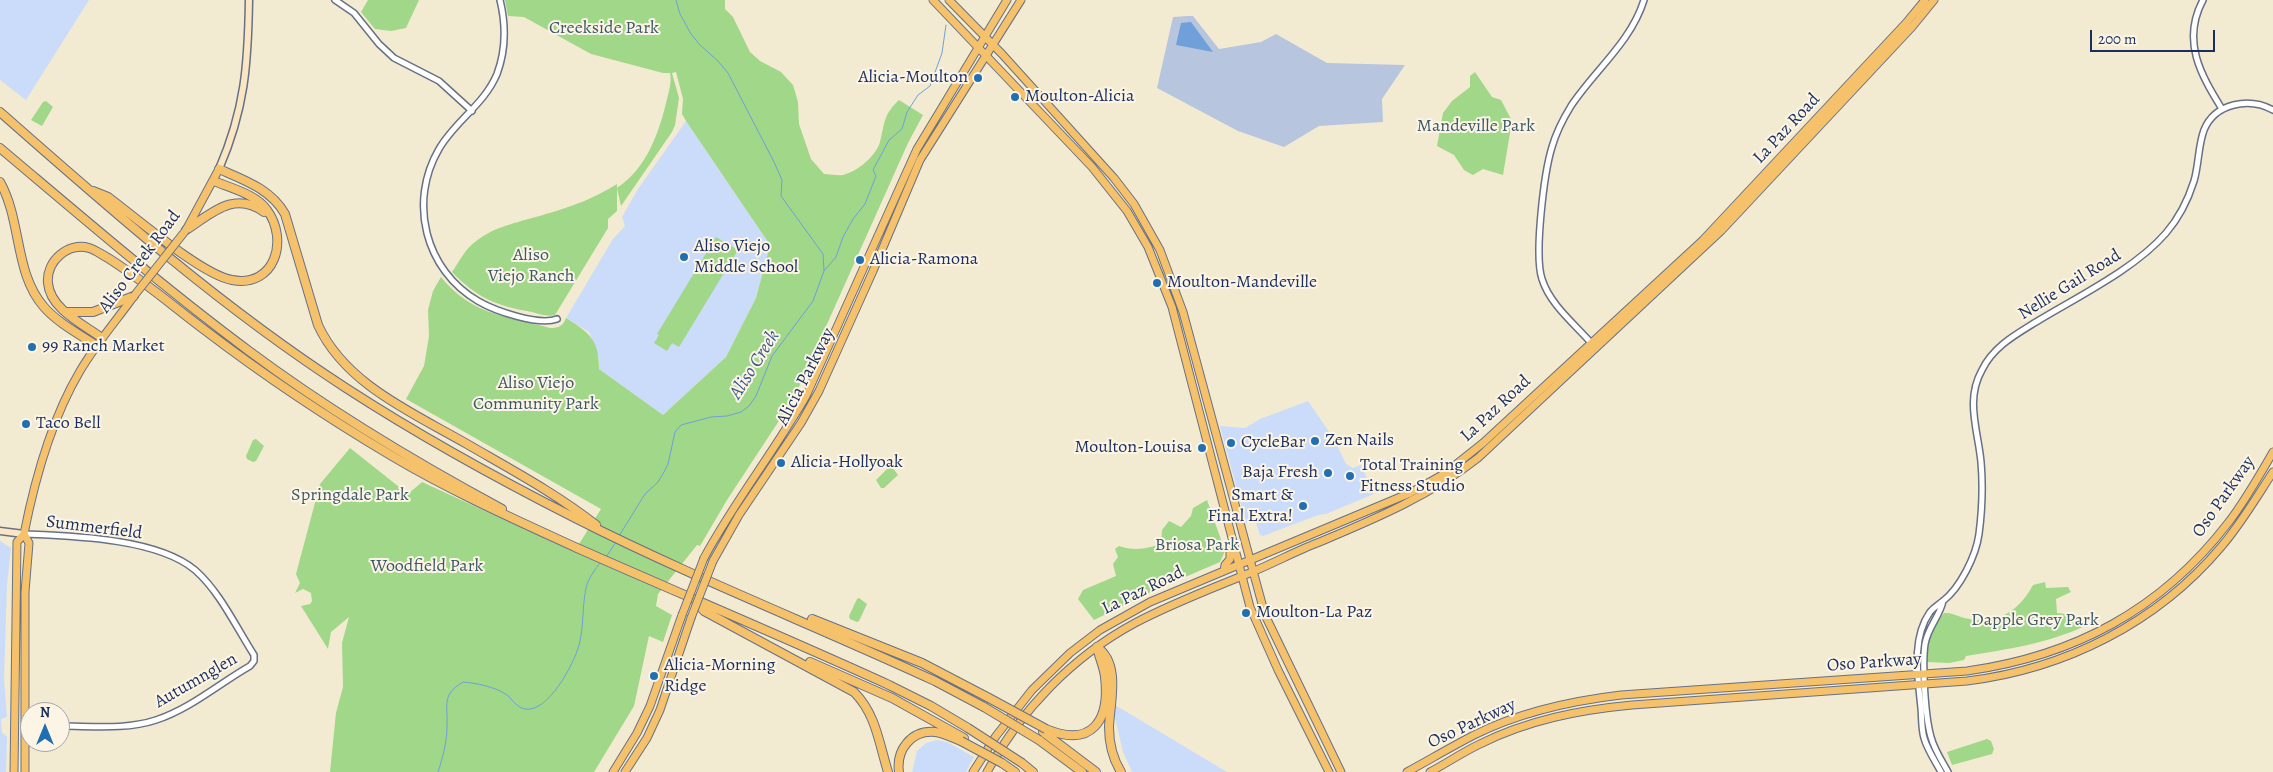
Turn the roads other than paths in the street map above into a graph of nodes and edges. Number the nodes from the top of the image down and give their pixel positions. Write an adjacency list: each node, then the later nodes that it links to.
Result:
1 (249, 0): 23 (main road, Aliso Creek Road)
2 (335, 0): 20 (street)
3 (500, 0): 20 (street)
4 (934, 0): 15 (main road)
5 (949, 0): 13 (main road)
6 (1007, 0): 13 (main road, Alicia Parkway)
7 (1021, 0): 12 (main road, Alicia Parkway)
8 (1644, 0): 36 (street)
9 (1924, 0): 36 (main road, La Paz Road)
10 (1934, 0): 36 (main road, La Paz Road)
11 (2203, 0): 18 (street)
12 (1003, 30): 14 (main road, Alicia Parkway); 16 (main road)
13 (984, 36): 14 (main road); 15 (main road, Alicia Parkway)
14 (993, 46): 16 (main road); 17 (main road, Alicia Parkway)
15 (978, 47): 17 (main road); 29 (main road, Alicia Parkway)
16 (1002, 54): 47 (main road)
17 (987, 56): 30 (main road, Alicia Parkway); 46 (main road)
18 (2222, 110): 19 (street); 60 (street, Nellie Gail Road)
19 (2273, 110)
20 (472, 111): 33 (street)
21 (0, 112): 26 (highway)
22 (0, 148): 45 (highway)
23 (219, 169): 24 (main road, Aliso Creek Road); 42 (highway)
24 (214, 181): 27 (highway); 28 (main road, Aliso Creek Road)
25 (0, 182): 37 (highway)
26 (88, 189): 27 (highway); 42 (highway)
27 (272, 218): 28 (highway)
28 (186, 230): 31 (main road, Aliso Creek Road, bridge)
29 (877, 238): 30 (main road); 34 (main road, Alicia Parkway)
30 (886, 241): 38 (main road, Alicia Parkway)
31 (134, 296): 32 (highway); 35 (main road, Aliso Creek Road)
32 (67, 312): 35 (highway); 45 (highway)
33 (558, 319)
34 (841, 320): 38 (main road); 39 (main road, Alicia Parkway)
35 (102, 338): 37 (main road, Aliso Creek Road)
36 (1593, 345): 47 (main road, La Paz Road); 50 (main road, La Paz Road)
37 (97, 346): 44 (main road, Aliso Creek Road)
38 (830, 368): 39 (main road); 72 (main road, Alicia Parkway, bridge)
39 (806, 396): 71 (main road, Alicia Parkway, bridge)
40 (2273, 452): 60 (main road, Oso Parkway)
41 (2273, 472): 61 (main road, Oso Parkway)
42 (580, 517): 52 (highway)
43 (0, 532): 44 (main road)
44 (24, 534): 54 (main road, Aliso Creek Road); 58 (main road, Aliso Creek Road); 59 (street, Summerfield)
45 (568, 543): 53 (highway)
46 (1234, 544): 48 (main road); 49 (main road)
47 (1249, 560): 48 (main road, La Paz Road); 50 (main road)
48 (1239, 564): 49 (main road, La Paz Road); 51 (main road)
49 (1224, 571): 55 (main road, La Paz Road)
50 (1252, 572): 51 (main road, La Paz Road); 83 (main road)
51 (1242, 576): 57 (main road, La Paz Road); 82 (main road)
52 (732, 590): 66 (highway, bridge); 79 (highway, bridge)
53 (694, 600): 56 (highway); 78 (highway, bridge)
54 (15, 620): 58 (main road); 63 (main road, Aliso Creek Road)
55 (1093, 635): 57 (main road); 75 (main road, La Paz Road)
56 (765, 642): 67 (highway); 73 (highway)
57 (1097, 647): 66 (highway); 76 (main road, La Paz Road); 81 (highway)
58 (25, 654): 62 (main road, Aliso Creek Road)
59 (254, 661): 65 (street, Autumnglen)
60 (1922, 674): 61 (street, Nellie Gail Road); 84 (main road, Oso Parkway)
61 (1922, 685): 85 (main road, Oso Parkway); 86 (street, Nellie Gail Road); 87 (street, Nellie Gail Road)
62 (27, 702)
63 (15, 725): 64 (main road); 69 (main road, Aliso Creek Road)
64 (20, 725)
65 (70, 726)
66 (1045, 731): 80 (highway)
67 (962, 739): 74 (highway); 77 (highway, bridge)
68 (26, 752): 70 (main road, Aliso Creek Road)
69 (14, 772)
70 (25, 772)
71 (613, 772)
72 (625, 772)
73 (888, 772)
74 (899, 772)
75 (973, 772)
76 (987, 772)
77 (1015, 772)
78 (1033, 772)
79 (1082, 772)
80 (1096, 772)
81 (1121, 772)
82 (1330, 772)
83 (1341, 772)
84 (1407, 772)
85 (1430, 772)
86 (1941, 772)
87 (1948, 772)

